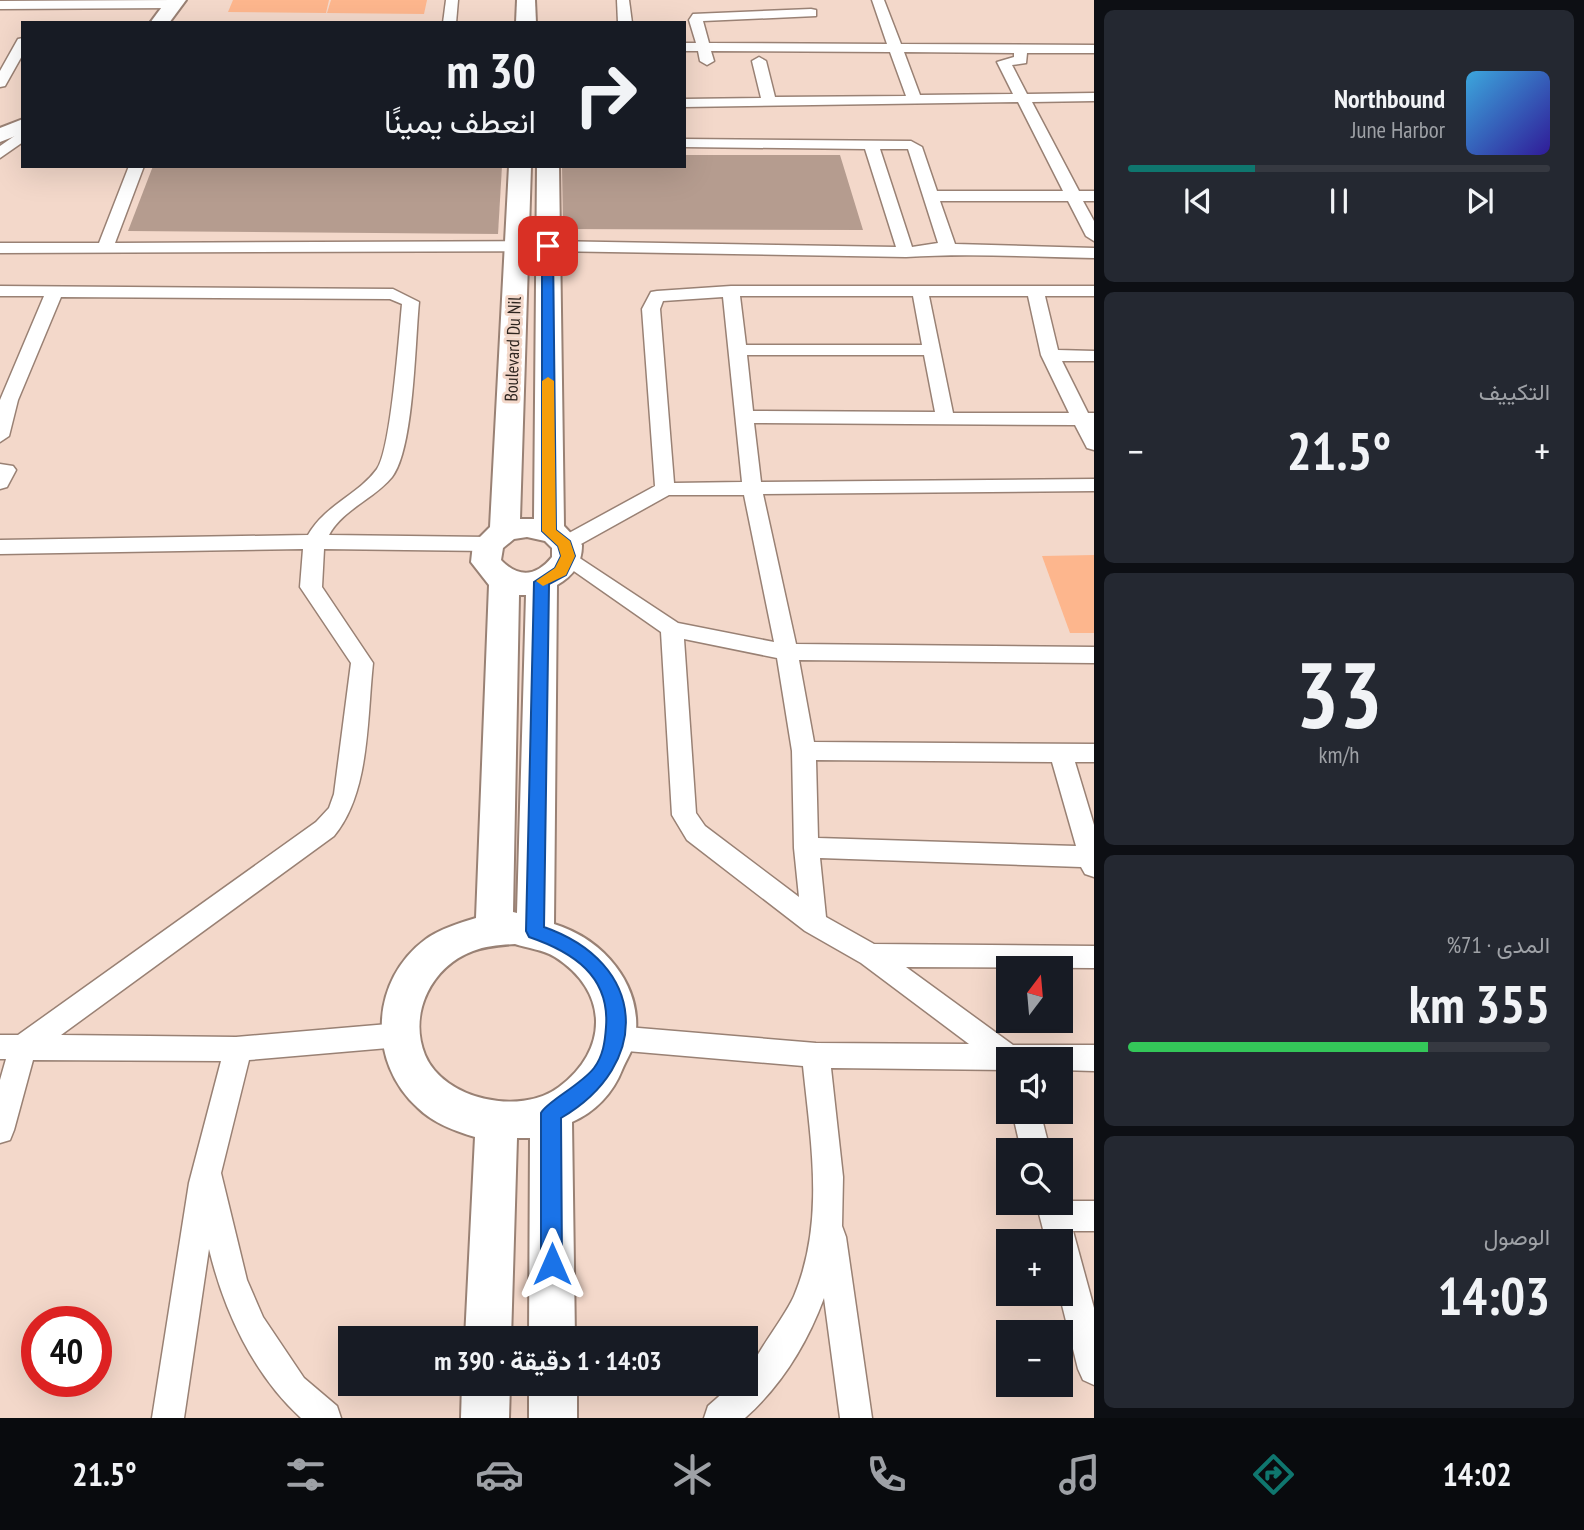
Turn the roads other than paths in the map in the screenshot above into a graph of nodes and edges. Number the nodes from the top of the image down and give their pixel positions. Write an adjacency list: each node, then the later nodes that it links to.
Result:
1 (452, 0): 13 (street)
2 (526, 0): 14 (street)
3 (623, 0): 15 (street)
4 (878, 0): 20 (street)
5 (176, 2): 7 (street); 12 (street)
6 (0, 5): 7 (street)
7 (42, 5): 11 (street)
8 (708, 7): 9 (street); 18 (street)
9 (748, 7): 10 (street)
10 (811, 13)
11 (34, 21)
12 (161, 21)
13 (449, 21)
14 (526, 21)
15 (625, 21)
16 (21, 46): 26 (street)
17 (686, 47): 18 (street)
18 (705, 47): 19 (street); 24 (street)
19 (816, 48): 20 (street); 24 (street)
20 (895, 48): 21 (street); 30 (street)
21 (970, 49): 22 (street); 25 (street)
22 (1020, 49): 23 (street); 25 (street)
23 (1092, 52)
24 (760, 61): 29 (street)
25 (1004, 62): 28 (street)
26 (0, 83)
27 (1094, 97): 28 (street)
28 (1022, 99): 30 (street); 41 (street)
29 (769, 102): 30 (street); 31 (street)
30 (915, 102)
31 (686, 103)
32 (21, 126): 33 (street)
33 (0, 136)
34 (21, 136): 37 (street)
35 (686, 143): 36 (street)
36 (872, 145): 43 (street); 50 (street)
37 (0, 154)
38 (136, 168): 48 (street)
39 (520, 168): 45 (street, Boulevard Du Nil)
40 (548, 168): 46 (street, Boulevard Du Nil)
41 (1070, 195): 42 (street); 43 (street); 44 (street)
42 (1094, 195)
43 (933, 196): 49 (street)
44 (1094, 236)
45 (517, 246): 46 (street); 48 (street); 73 (street, Boulevard Du Nil)
46 (548, 246): 50 (street); 75 (street, Boulevard Du Nil)
47 (0, 248): 48 (street)
48 (105, 248)
49 (945, 248): 50 (street); 51 (street)
50 (906, 252)
51 (1094, 253)
52 (0, 291): 57 (street)
53 (731, 291): 54 (street); 58 (street); 72 (street)
54 (920, 291): 55 (street); 59 (street)
55 (1035, 291): 56 (street); 60 (street)
56 (1094, 291)
57 (54, 292): 62 (street); 74 (street)
58 (739, 350): 59 (street); 63 (street)
59 (930, 350): 64 (street)
60 (1049, 355): 61 (street); 65 (street)
61 (1094, 356)
62 (5, 400): 66 (street)
63 (745, 417): 64 (street); 71 (street)
64 (945, 418): 65 (street)
65 (1088, 419): 67 (street)
66 (0, 436)
67 (1094, 444)
68 (0, 470): 69 (street)
69 (0, 482)
70 (1094, 485): 71 (street)
71 (752, 487): 72 (street); 80 (street)
72 (665, 489): 75 (street)
73 (497, 538): 74 (street); 75 (street); 77 (street)
74 (312, 542): 76 (street); 94 (street)
75 (560, 545): 78 (street); 79 (street)
76 (0, 547)
77 (504, 579): 78 (street); 88 (street)
78 (542, 582): 89 (street)
79 (672, 629): 80 (street); 87 (street)
80 (787, 652): 81 (street); 82 (street)
81 (1094, 654)
82 (804, 751): 83 (street); 85 (street)
83 (1061, 753): 84 (street); 86 (street)
84 (1094, 753)
85 (806, 848): 86 (street); 87 (street)
86 (1093, 862)
87 (814, 923): 90 (street)
88 (494, 930): 89 (street); 92 (street)
89 (535, 931): 93 (street)
90 (870, 955): 91 (street); 95 (street)
91 (1094, 957)
92 (400, 1035): 96 (street); 102 (street)
93 (615, 1038): 97 (street); 101 (street)
94 (12, 1047): 96 (street); 103 (street)
95 (996, 1047)
96 (236, 1049): 104 (street)
97 (816, 1055): 98 (street); 106 (street)
98 (996, 1058)
99 (1073, 1058): 100 (street)
100 (1094, 1058)
101 (551, 1113): 102 (street); 110 (street)
102 (497, 1121): 109 (street)
103 (0, 1130)
104 (206, 1172): 114 (street); 115 (street)
105 (1073, 1212): 108 (street)
106 (828, 1214): 118 (street); 119 (street)
107 (1054, 1215): 111 (street)
108 (1094, 1216)
109 (489, 1326)
110 (552, 1326)
111 (1094, 1369)
112 (486, 1396): 116 (street)
113 (553, 1396): 117 (street)
114 (168, 1418)
115 (325, 1418)
116 (485, 1418)
117 (553, 1418)
118 (720, 1418)
119 (856, 1418)

